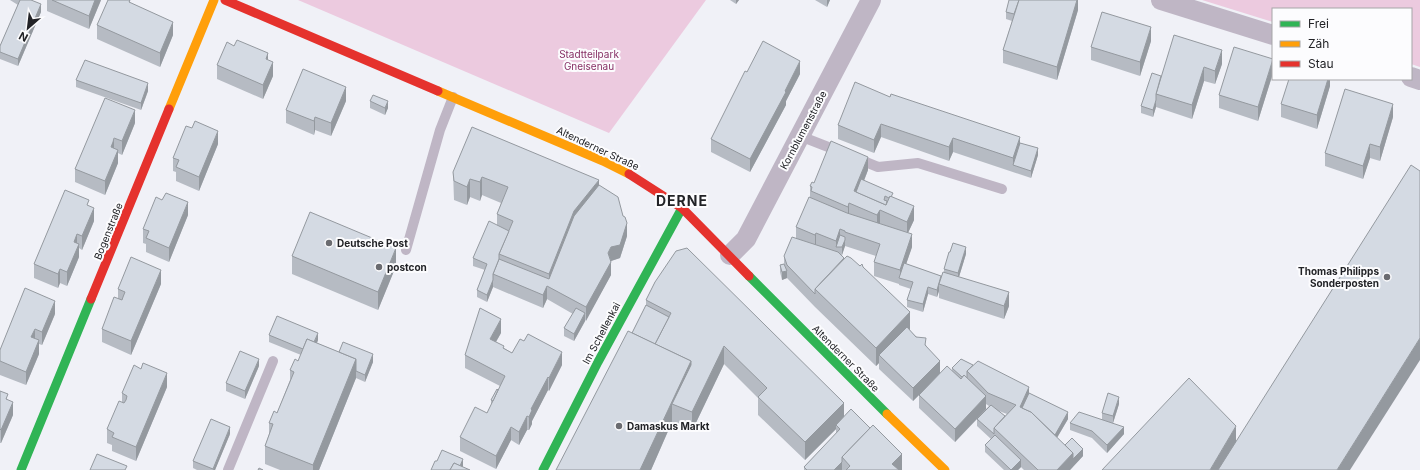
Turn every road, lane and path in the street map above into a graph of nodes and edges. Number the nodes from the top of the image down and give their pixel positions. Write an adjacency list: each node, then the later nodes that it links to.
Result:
1 (214, 0): 13 (main road, Bogenstraße)
2 (225, 0): 6 (main road, Altenderner Straße)
3 (871, 0): 7 (street, Kornblumenstraße)
4 (1161, 0): 5 (street)
5 (1272, 35)
6 (453, 97): 9 (main road, Altenderner Straße); 10 (lane)
7 (800, 136): 8 (lane); 11 (street, Kornblumenstraße)
8 (1002, 189)
9 (682, 208): 11 (main road, Altenderner Straße); 15 (main road, Im Schellenkai)
10 (406, 250)
11 (730, 255): 16 (main road, Altenderner Straße)
12 (273, 361): 14 (lane)
13 (21, 470)
14 (228, 470)
15 (543, 470)
16 (945, 470)

